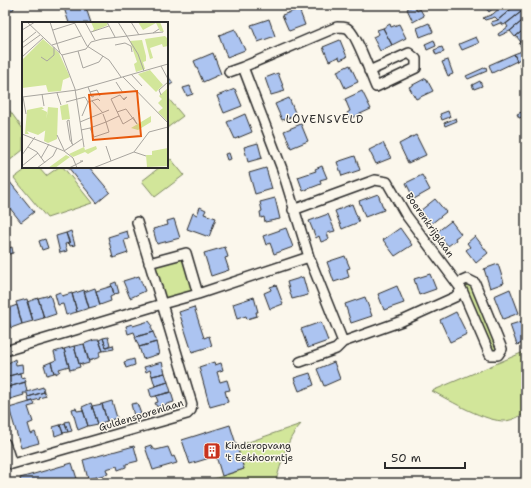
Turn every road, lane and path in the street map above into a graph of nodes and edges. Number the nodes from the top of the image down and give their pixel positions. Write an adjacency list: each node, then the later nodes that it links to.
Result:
1 (243, 67): 2 (street); 3 (street); 4 (street)
2 (369, 71): 2 (street)
3 (229, 72)
4 (293, 210): 6 (street); 8 (street, Boerenkrijglaan)
5 (137, 222): 7 (street, Guldensporenlaan)
6 (309, 257): 9 (street); 11 (street)
7 (149, 263): 9 (street); 10 (street, Guldensporenlaan)
8 (462, 290): 8 (street, Boerenkrijglaan); 11 (street)
9 (198, 294): 10 (street)
10 (162, 304): 12 (street); 14 (street, Guldensporenlaan)
11 (342, 342): 13 (street)
12 (5, 351)
13 (300, 362)
14 (5, 443)

